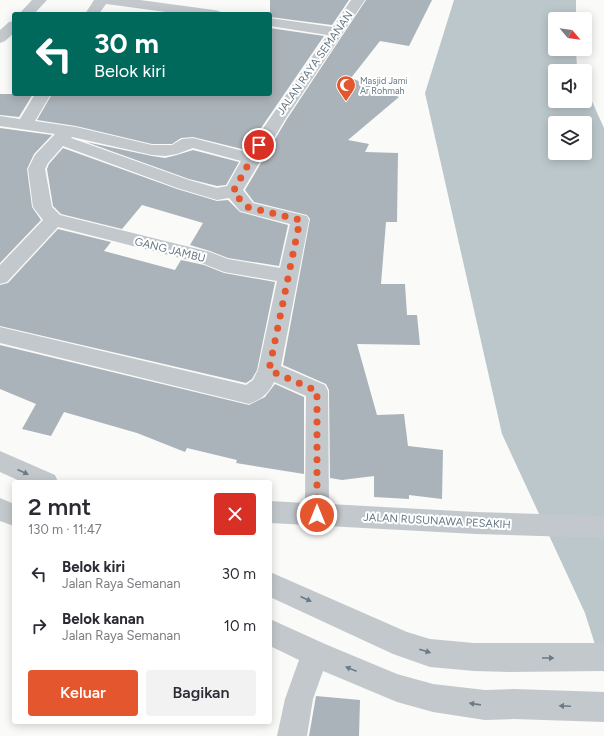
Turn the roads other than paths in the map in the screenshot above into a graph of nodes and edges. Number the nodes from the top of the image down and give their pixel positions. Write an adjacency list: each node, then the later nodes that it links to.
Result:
1 (40, 0): 5 (street)
2 (101, 0): 6 (street)
3 (107, 0): 7 (street)
4 (358, 0): 10 (street, JALAN RAYA SEMANAN)
5 (28, 12)
6 (93, 12)
7 (199, 12)
8 (272, 22): 10 (street)
9 (12, 27): 11 (street)
10 (337, 32): 16 (street, JALAN RAYA SEMANAN)
11 (0, 38)
12 (42, 96): 14 (street)
13 (0, 122): 14 (street)
14 (25, 124): 15 (street)
15 (64, 135): 16 (street); 17 (street); 18 (street)
16 (251, 158): 17 (street, JALAN RAYA SEMANAN)
17 (233, 192): 19 (street)
18 (54, 220): 19 (street, GANG JAMBU); 20 (street)
19 (288, 276): 22 (street)
20 (0, 277)
21 (0, 334): 22 (street)
22 (269, 370): 28 (street)
23 (0, 461): 24 (street, one-way to 24)
24 (42, 480)
25 (0, 509): 27 (street)
26 (272, 512): 28 (street, JALAN RUSUNAWA PESAKIH)
27 (12, 514)
28 (317, 515): 29 (street, JALAN RUSUNAWA PESAKIH)
29 (604, 528)
30 (272, 585): 33 (street, one-way to 33)
31 (272, 633): 32 (street)
32 (315, 654): 34 (street, one-way to 32); 35 (street)
33 (604, 657)
34 (604, 707)
35 (292, 736)

